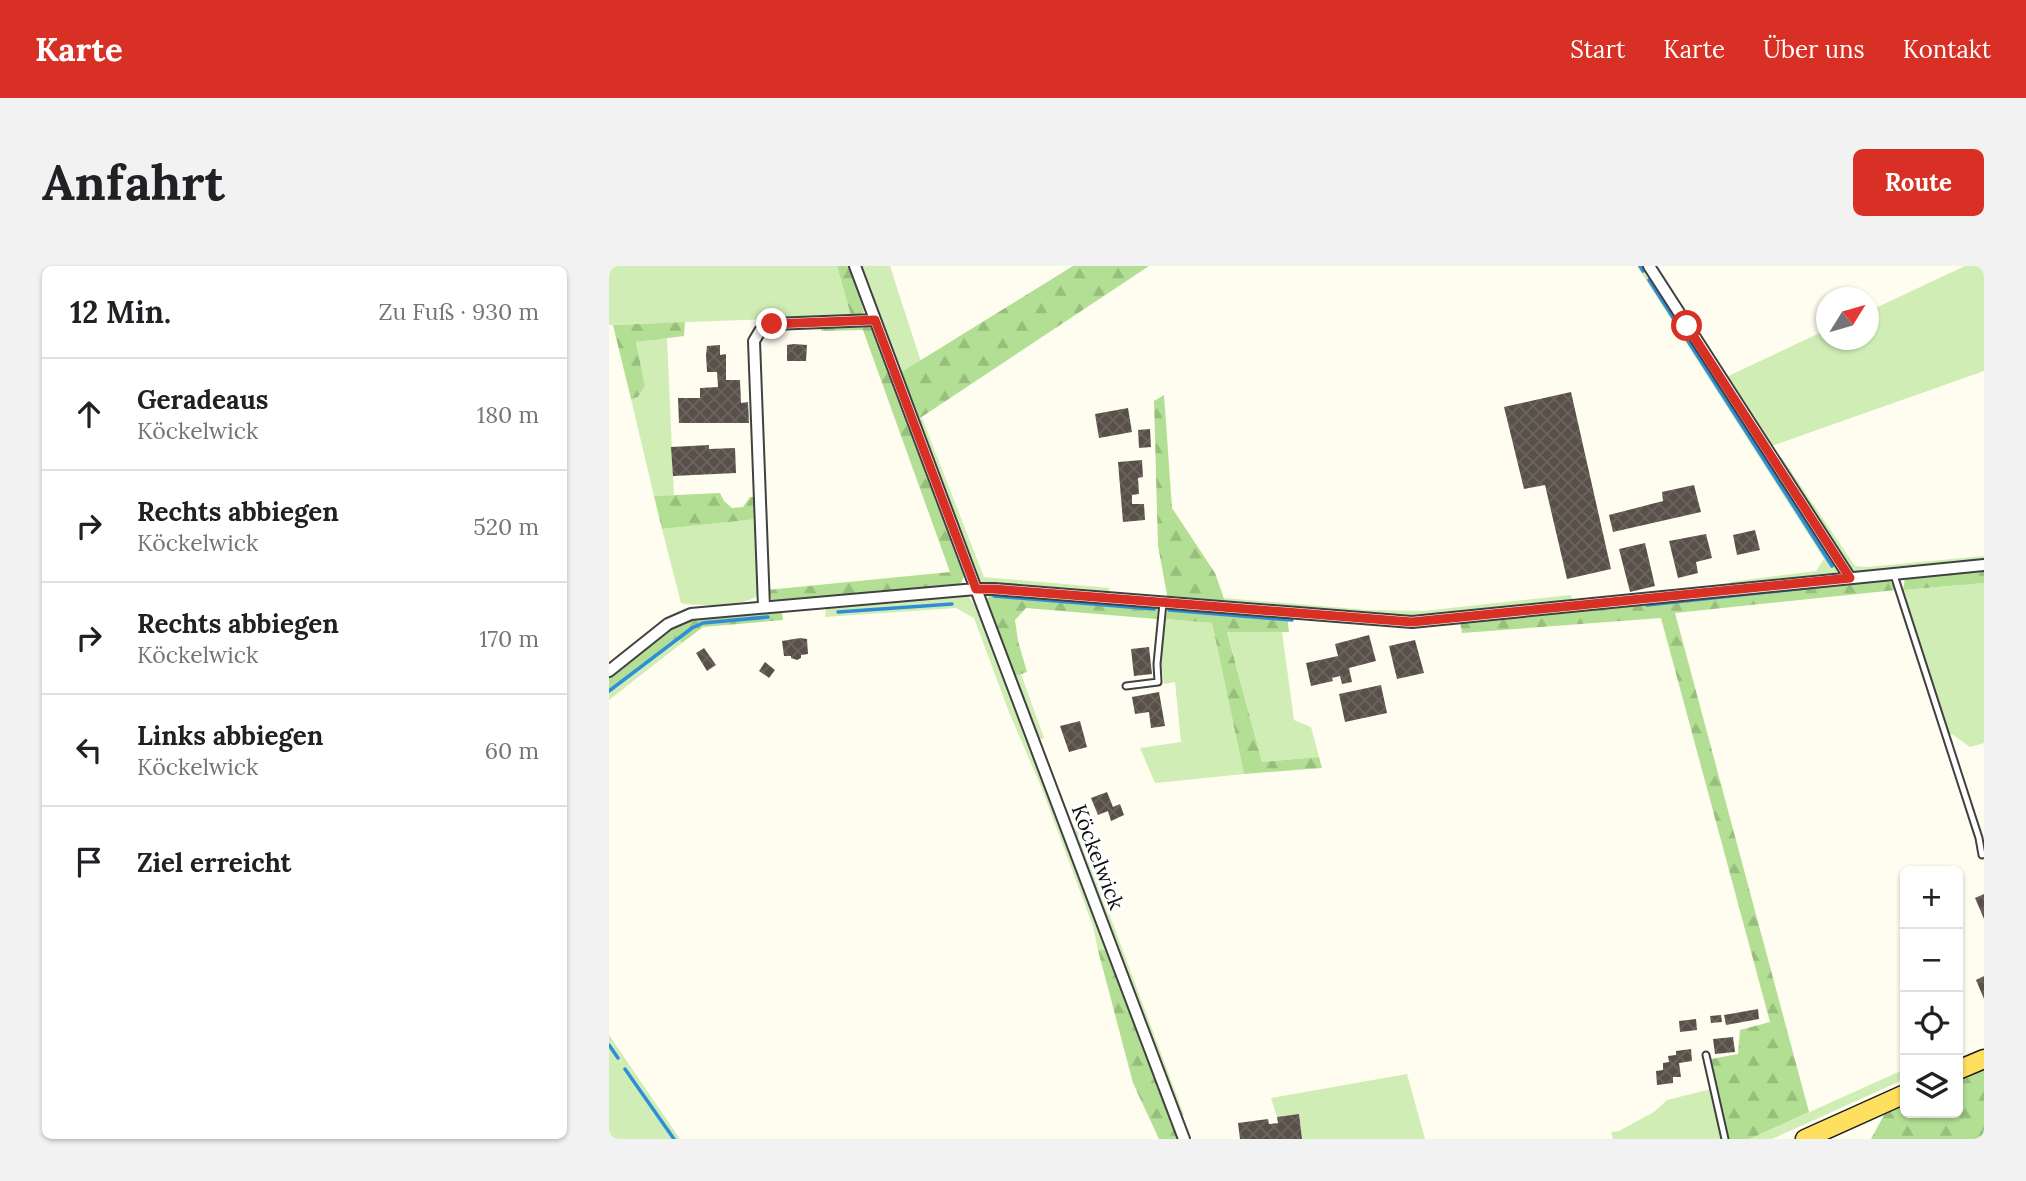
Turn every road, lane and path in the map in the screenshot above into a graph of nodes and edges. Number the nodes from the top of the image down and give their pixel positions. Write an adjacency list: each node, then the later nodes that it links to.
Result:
1 (855, 266): 3 (street, Köckelwick)
2 (1649, 266): 6 (street)
3 (875, 320): 7 (street, Köckelwick); 9 (street)
4 (1984, 565): 5 (street)
5 (1894, 574): 6 (street); 12 (lane)
6 (1850, 578): 8 (street)
7 (976, 589): 8 (street); 9 (street); 17 (street, Köckelwick)
8 (1163, 603): 11 (lane)
9 (764, 607): 10 (street)
10 (609, 670)
11 (1126, 686)
12 (1982, 855)
13 (1706, 1055): 18 (lane)
14 (1984, 1059): 15 (main road)
15 (1963, 1068)
16 (1900, 1096): 19 (main road)
17 (1184, 1139)
18 (1725, 1139)
19 (1805, 1139)

